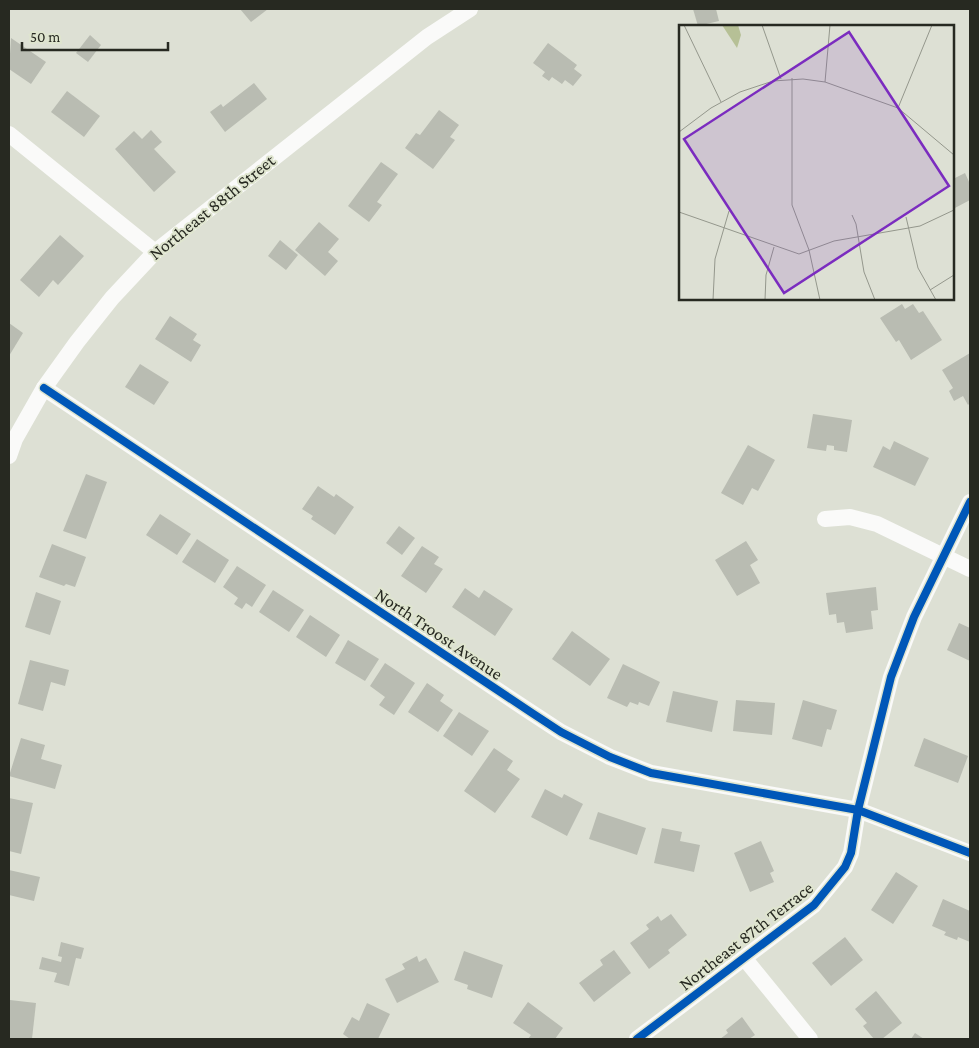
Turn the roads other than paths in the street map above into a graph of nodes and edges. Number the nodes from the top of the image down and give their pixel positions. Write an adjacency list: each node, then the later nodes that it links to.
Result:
1 (470, 9): 3 (street, Northeast 88th Street)
2 (9, 134): 3 (street)
3 (155, 252): 4 (street, Northeast 88th Street)
4 (44, 388): 5 (street, Northeast 88th Street); 11 (street, North Troost Avenue)
5 (12, 438): 6 (street, Northeast 88th Street)
6 (9, 456)
7 (970, 502): 9 (street, Northeast 87th Terrace)
8 (825, 519): 9 (street)
9 (943, 557): 10 (street); 11 (street, Northeast 87th Terrace)
10 (970, 570)
11 (858, 810): 12 (street, North Troost Avenue); 13 (street, Northeast 87th Terrace)
12 (970, 853)
13 (745, 959): 14 (street, Northeast 87th Terrace); 15 (street)
14 (637, 1039)
15 (810, 1039)

